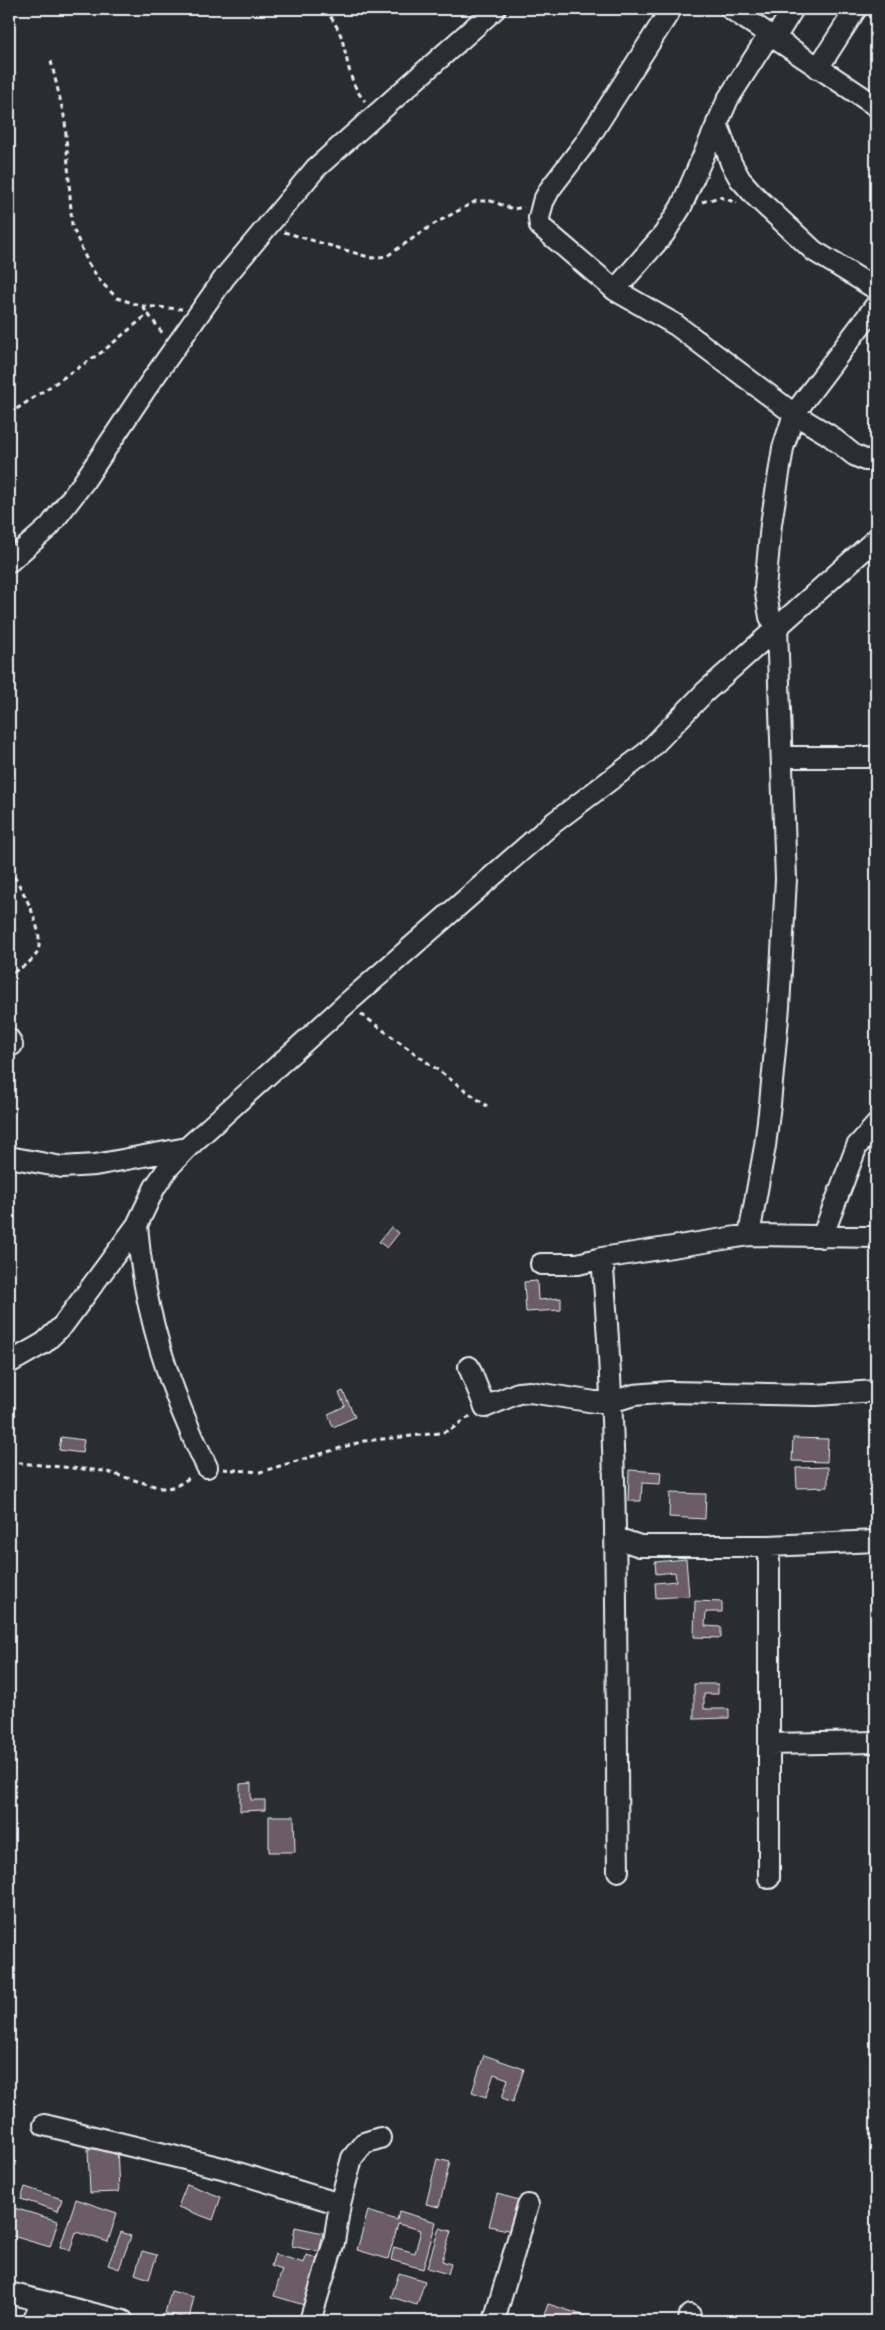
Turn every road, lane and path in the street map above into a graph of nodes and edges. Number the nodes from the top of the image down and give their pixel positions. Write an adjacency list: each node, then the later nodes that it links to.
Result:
1 (326, 9): 11 (path)
2 (495, 9): 11 (street)
3 (671, 9): 18 (street)
4 (731, 9): 7 (street)
5 (793, 9): 7 (street)
6 (856, 9): 9 (street)
7 (772, 36): 9 (street); 12 (street)
8 (51, 62): 20 (path)
9 (818, 68): 10 (street)
10 (876, 106)
11 (376, 112): 16 (street)
12 (717, 124): 15 (street); 17 (street)
13 (741, 205): 15 (path)
14 (526, 206): 16 (path)
15 (681, 207): 18 (street)
16 (267, 226): 21 (street)
17 (876, 289)
18 (615, 290): 25 (street)
19 (876, 305): 25 (street)
20 (142, 306): 21 (path); 22 (path)
21 (200, 312): 23 (street)
22 (148, 314): 23 (path); 24 (path)
23 (174, 349): 28 (street)
24 (9, 414)
25 (794, 414): 26 (street); 29 (street)
26 (876, 460)
27 (876, 539): 29 (street)
28 (9, 562)
29 (777, 627): 31 (street); 34 (street)
30 (876, 756): 31 (street)
31 (782, 757): 40 (street)
32 (9, 869): 33 (path)
33 (9, 974)
34 (346, 1004): 35 (path); 37 (street)
35 (487, 1106)
36 (876, 1125): 41 (street)
37 (187, 1148): 38 (street); 39 (street)
38 (9, 1157)
39 (138, 1226): 45 (street); 51 (street)
40 (749, 1235): 41 (street); 43 (street)
41 (822, 1236): 42 (street)
42 (876, 1237)
43 (602, 1258): 44 (street); 48 (street)
44 (541, 1264)
45 (9, 1363)
46 (469, 1367): 49 (street)
47 (876, 1391): 48 (street)
48 (611, 1402): 49 (street); 52 (street)
49 (485, 1406): 51 (path)
50 (9, 1462): 51 (path)
51 (207, 1467)
52 (616, 1538): 54 (street); 57 (street)
53 (876, 1541): 54 (street)
54 (769, 1546): 56 (street)
55 (876, 1742): 56 (street)
56 (769, 1744): 58 (street)
57 (618, 1871)
58 (769, 1878)
59 (44, 2125): 61 (street)
60 (380, 2138): 61 (street)
61 (340, 2204): 67 (street)
62 (528, 2205): 68 (street)
63 (9, 2293): 64 (street)
64 (43, 2302): 65 (street); 66 (street)
65 (32, 2321)
66 (123, 2321)
67 (310, 2321)
68 (494, 2321)

